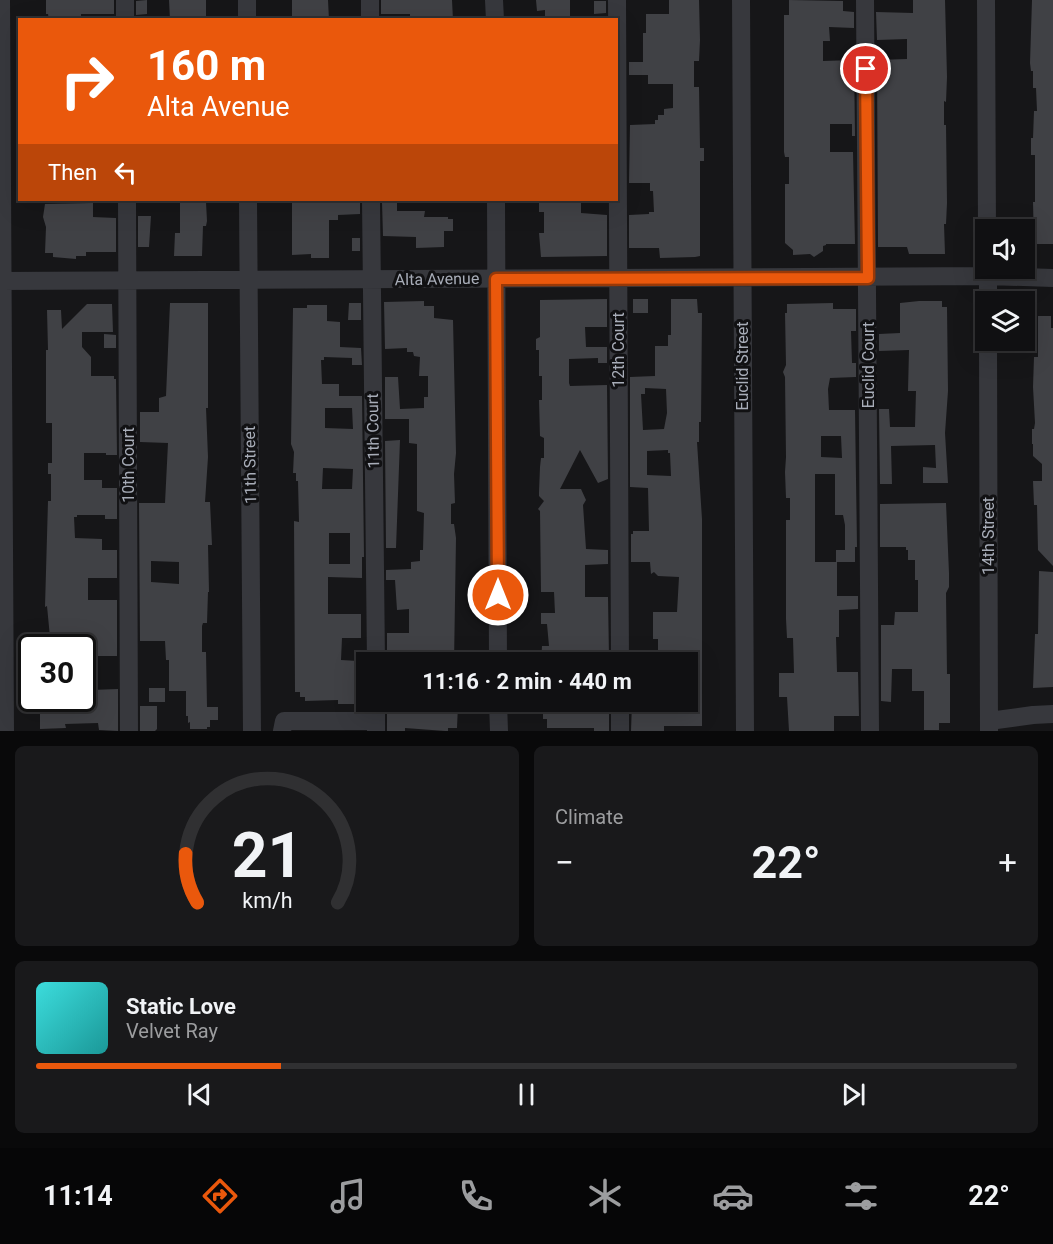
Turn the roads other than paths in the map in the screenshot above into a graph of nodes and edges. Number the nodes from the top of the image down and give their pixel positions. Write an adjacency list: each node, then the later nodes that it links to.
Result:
1 (1, 0): 30 (street)
2 (125, 0): 10 (street)
3 (247, 0): 11 (street)
4 (370, 0): 12 (street)
5 (494, 0): 13 (street)
6 (617, 0): 14 (street, 12th Court)
7 (741, 0): 23 (street, Euclid Street)
8 (865, 0): 24 (street, Euclid Court)
9 (986, 0): 20 (street)
10 (125, 18)
11 (247, 18)
12 (370, 18)
13 (495, 18)
14 (617, 18)
15 (127, 201): 31 (street, 10th Court)
16 (248, 201): 28 (street, 11th Street)
17 (371, 201): 29 (street, 11th Court)
18 (496, 201): 26 (street)
19 (618, 201): 27 (street, 12th Court)
20 (987, 219)
21 (975, 273): 24 (street, Alta Avenue)
22 (1035, 276): 25 (street, Alta Avenue)
23 (741, 278): 24 (street, Alta Avenue); 27 (street, Alta Avenue); 47 (street, Euclid Street)
24 (868, 278): 48 (street, Euclid Court)
25 (1053, 278)
26 (496, 279): 27 (street, Alta Avenue); 29 (street, Alta Avenue); 34 (street)
27 (618, 279): 35 (street, 12th Court)
28 (248, 280): 29 (street, Alta Avenue); 31 (street, Alta Avenue); 43 (street, 11th Street)
29 (372, 280): 33 (street, 11th Court)
30 (1, 281): 31 (street, Alta Avenue); 41 (street)
31 (127, 281): 42 (street, 10th Court)
32 (988, 351): 40 (street, 14th Street)
33 (376, 652)
34 (498, 652)
35 (620, 652)
36 (498, 712): 45 (street)
37 (620, 712): 46 (street)
38 (1053, 714): 40 (street)
39 (376, 726): 44 (street)
40 (989, 726)
41 (5, 731)
42 (129, 731)
43 (252, 731)
44 (282, 731)
45 (499, 731)
46 (620, 731)
47 (745, 731)
48 (870, 731)

